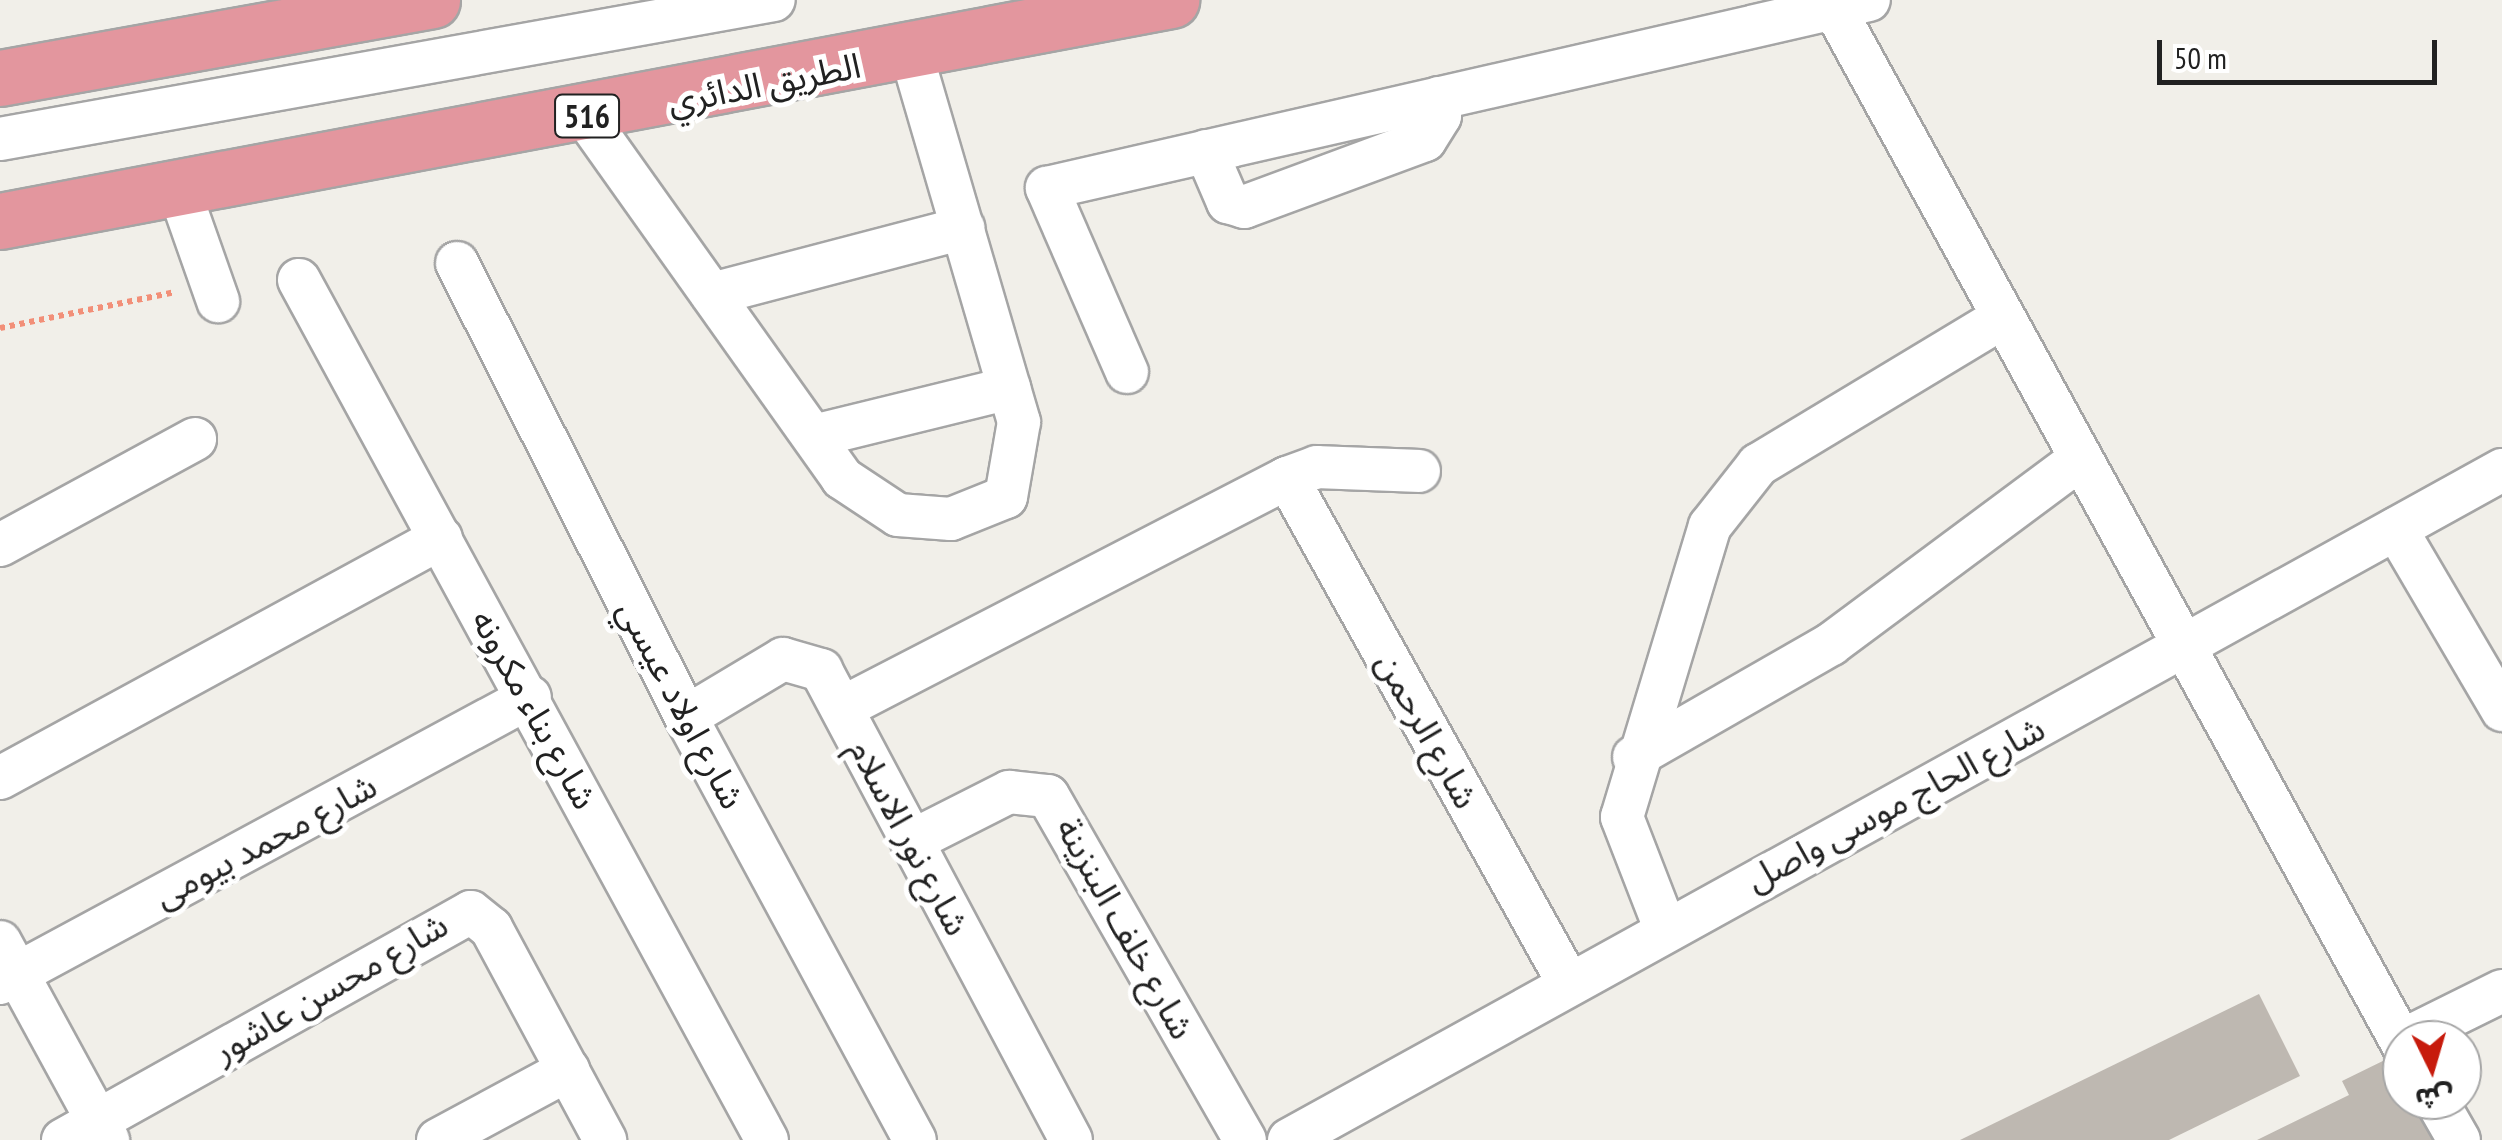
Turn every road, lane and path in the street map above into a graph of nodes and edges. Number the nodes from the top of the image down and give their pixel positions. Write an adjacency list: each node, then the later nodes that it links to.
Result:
1 (432, 0): 6 (highway)
2 (774, 0): 9 (street)
3 (1171, 0): 5 (highway, الطريق الدائري / 516)
4 (1852, 4): 7 (street); 18 (street)
5 (912, 54): 8 (highway, الطريق الدائري / 516); 13 (street)
6 (0, 78)
7 (1438, 98): 10 (street); 10 (street)
8 (585, 116): 11 (highway, الطريق الدائري / 516); 17 (street)
9 (0, 138)
10 (1206, 151): 20 (street)
11 (179, 190): 12 (highway, الطريق الدائري / 516); 16 (street)
12 (0, 221)
13 (963, 228): 17 (street); 21 (street)
14 (457, 263): 35 (street, شارع اولاد عيسي)
15 (299, 280): 29 (street, شارع بناء مكرونه)
16 (214, 293): 19 (path)
17 (712, 294): 22 (street)
18 (2002, 318): 24 (street); 36 (street)
19 (0, 328)
20 (1127, 372)
21 (1009, 388): 22 (street); 22 (street)
22 (814, 436)
23 (195, 440): 30 (street)
24 (2076, 462): 31 (street); 36 (street)
25 (2502, 470): 28 (street, شارع الحاج موسى واصل)
26 (1419, 471): 27 (street)
27 (1287, 478): 33 (street); 41 (street, شارع الرحمن)
28 (2396, 529): 31 (street, شارع الحاج موسى واصل); 34 (street)
29 (441, 538): 32 (street, شارع بناء مكرونه); 37 (street)
30 (0, 545)
31 (2180, 649): 39 (street, شارع الحاج موسى واصل); 43 (street)
32 (530, 698): 40 (street, شارع محمد بيومى); 49 (street, شارع بناء مكرونه)
33 (842, 708): 35 (street, شارع نور الاسلام); 38 (street, شارع نور الاسلام)
34 (2502, 710)
35 (686, 717): 50 (street, شارع اولاد عيسي)
36 (1634, 757): 39 (street)
37 (0, 778)
38 (912, 841): 51 (street, شارع نور الاسلام); 52 (street, شارع خلف البنزينة)
39 (1665, 928): 41 (street, شارع الحاج موسى واصل)
40 (6, 966): 46 (street)
41 (1568, 982): 53 (street, شارع الحاج موسى واصل)
42 (2502, 991): 44 (street)
43 (2389, 1020)
44 (2445, 1020)
45 (568, 1070): 46 (street, شارع محسن عاشور); 47 (street); 48 (street, شارع محسن عاشور)
46 (90, 1134)
47 (438, 1140)
48 (605, 1140)
49 (768, 1140)
50 (915, 1140)
51 (1071, 1140)
52 (1245, 1140)
53 (1289, 1140)

